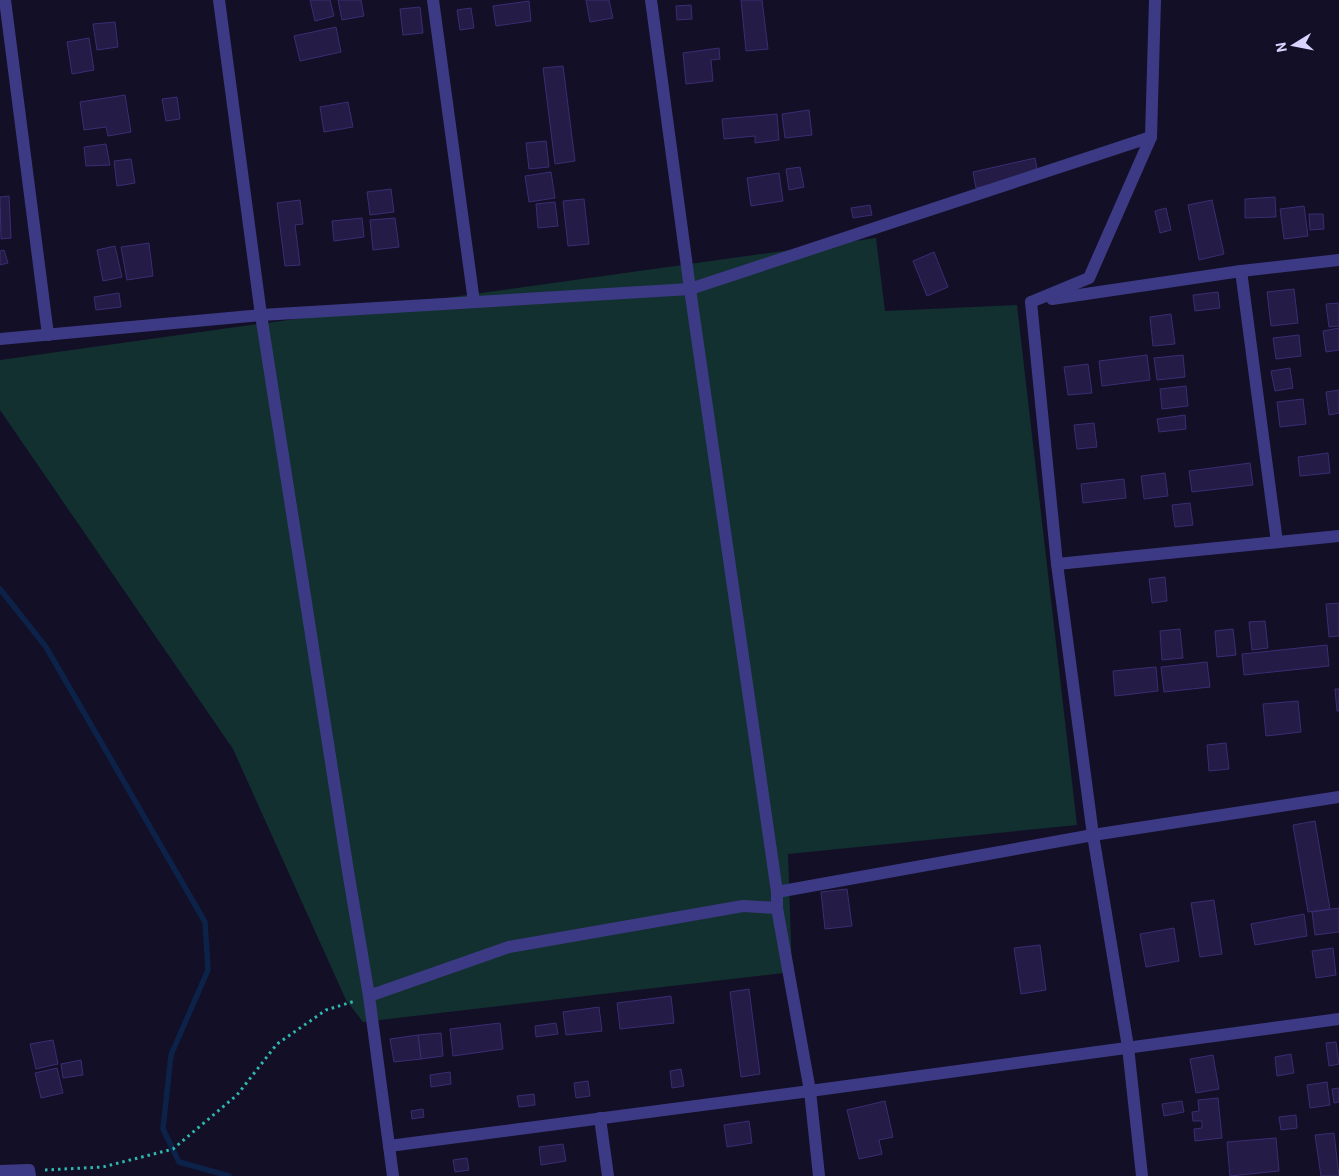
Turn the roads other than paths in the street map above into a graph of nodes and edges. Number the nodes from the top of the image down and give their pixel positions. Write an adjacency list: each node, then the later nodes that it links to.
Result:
1 (5, 0): 13 (street)
2 (219, 0): 12 (street)
3 (433, 0): 10 (street)
4 (651, 0): 9 (street)
5 (1156, 0): 6 (street)
6 (1152, 137): 9 (street); 11 (street)
7 (1339, 260): 8 (street)
8 (1241, 271): 11 (street); 16 (street)
9 (690, 289): 10 (street); 20 (street)
10 (474, 302): 12 (street)
11 (1031, 302): 17 (street)
12 (261, 315): 13 (street); 22 (street)
13 (48, 335): 14 (street)
14 (0, 339)
15 (1339, 536): 16 (street)
16 (1277, 542): 17 (street)
17 (1057, 564): 19 (street)
18 (1339, 797): 19 (street)
19 (1093, 835): 20 (street); 24 (street)
20 (776, 892): 21 (street)
21 (777, 908): 22 (street); 25 (street)
22 (369, 996): 27 (street)
23 (1339, 1019): 24 (street)
24 (1128, 1047): 25 (street); 33 (street)
25 (810, 1091): 26 (street); 32 (street)
26 (600, 1118): 27 (street); 31 (street)
27 (389, 1146): 30 (street)
28 (0, 1172): 29 (street)
29 (30, 1173)
30 (393, 1176)
31 (608, 1176)
32 (819, 1176)
33 (1142, 1176)

